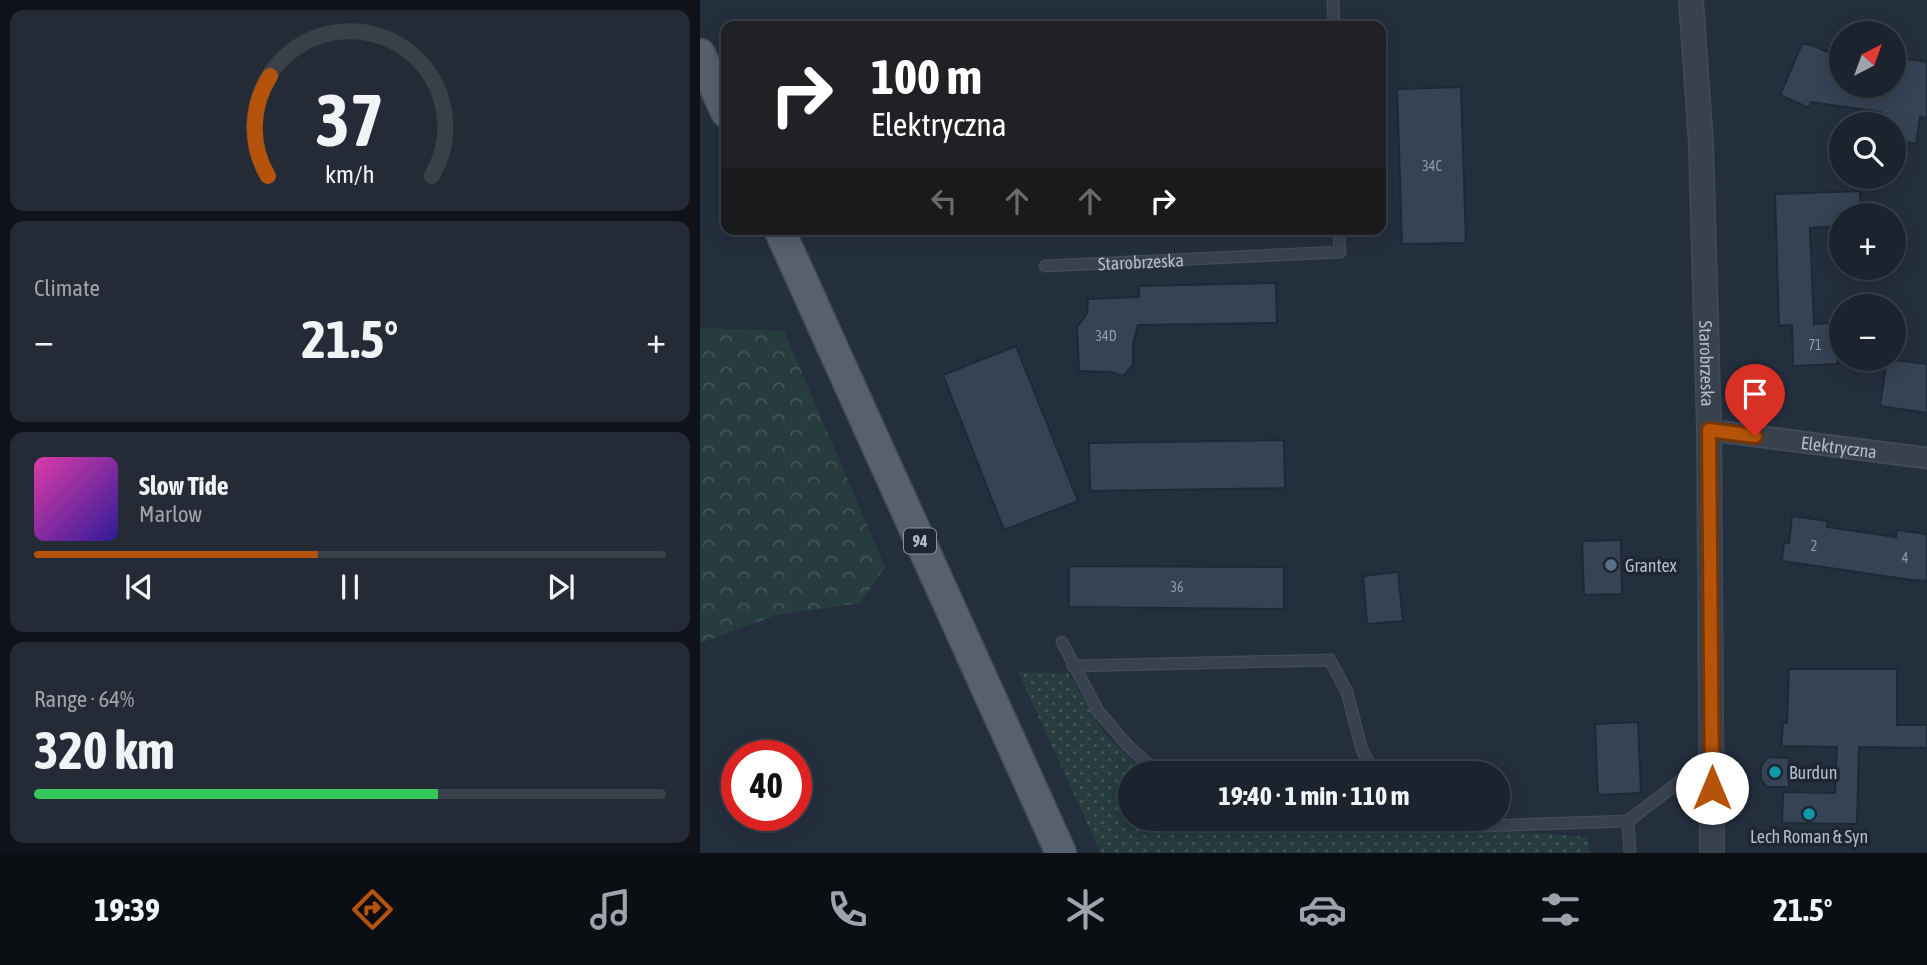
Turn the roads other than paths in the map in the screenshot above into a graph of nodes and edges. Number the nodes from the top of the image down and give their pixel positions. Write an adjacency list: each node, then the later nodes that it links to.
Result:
1 (1333, 0): 3 (lane)
2 (1691, 0): 9 (street, Starobrzeska)
3 (1334, 21)
4 (700, 54): 5 (main road)
5 (721, 101)
6 (782, 235): 18 (main road, 94)
7 (1339, 235): 8 (lane, Starobrzeska)
8 (1045, 266)
9 (1709, 430): 10 (street, Elektryczna); 15 (street, Starobrzeska)
10 (1927, 458)
11 (1062, 642): 12 (lane)
12 (1073, 666): 13 (lane); 14 (lane)
13 (1145, 761)
14 (1368, 761)
15 (1712, 766): 16 (lane); 20 (street, Starobrzeska)
16 (1628, 821): 17 (lane); 19 (lane)
17 (1510, 825)
18 (1061, 853)
19 (1630, 853)
20 (1712, 853)

